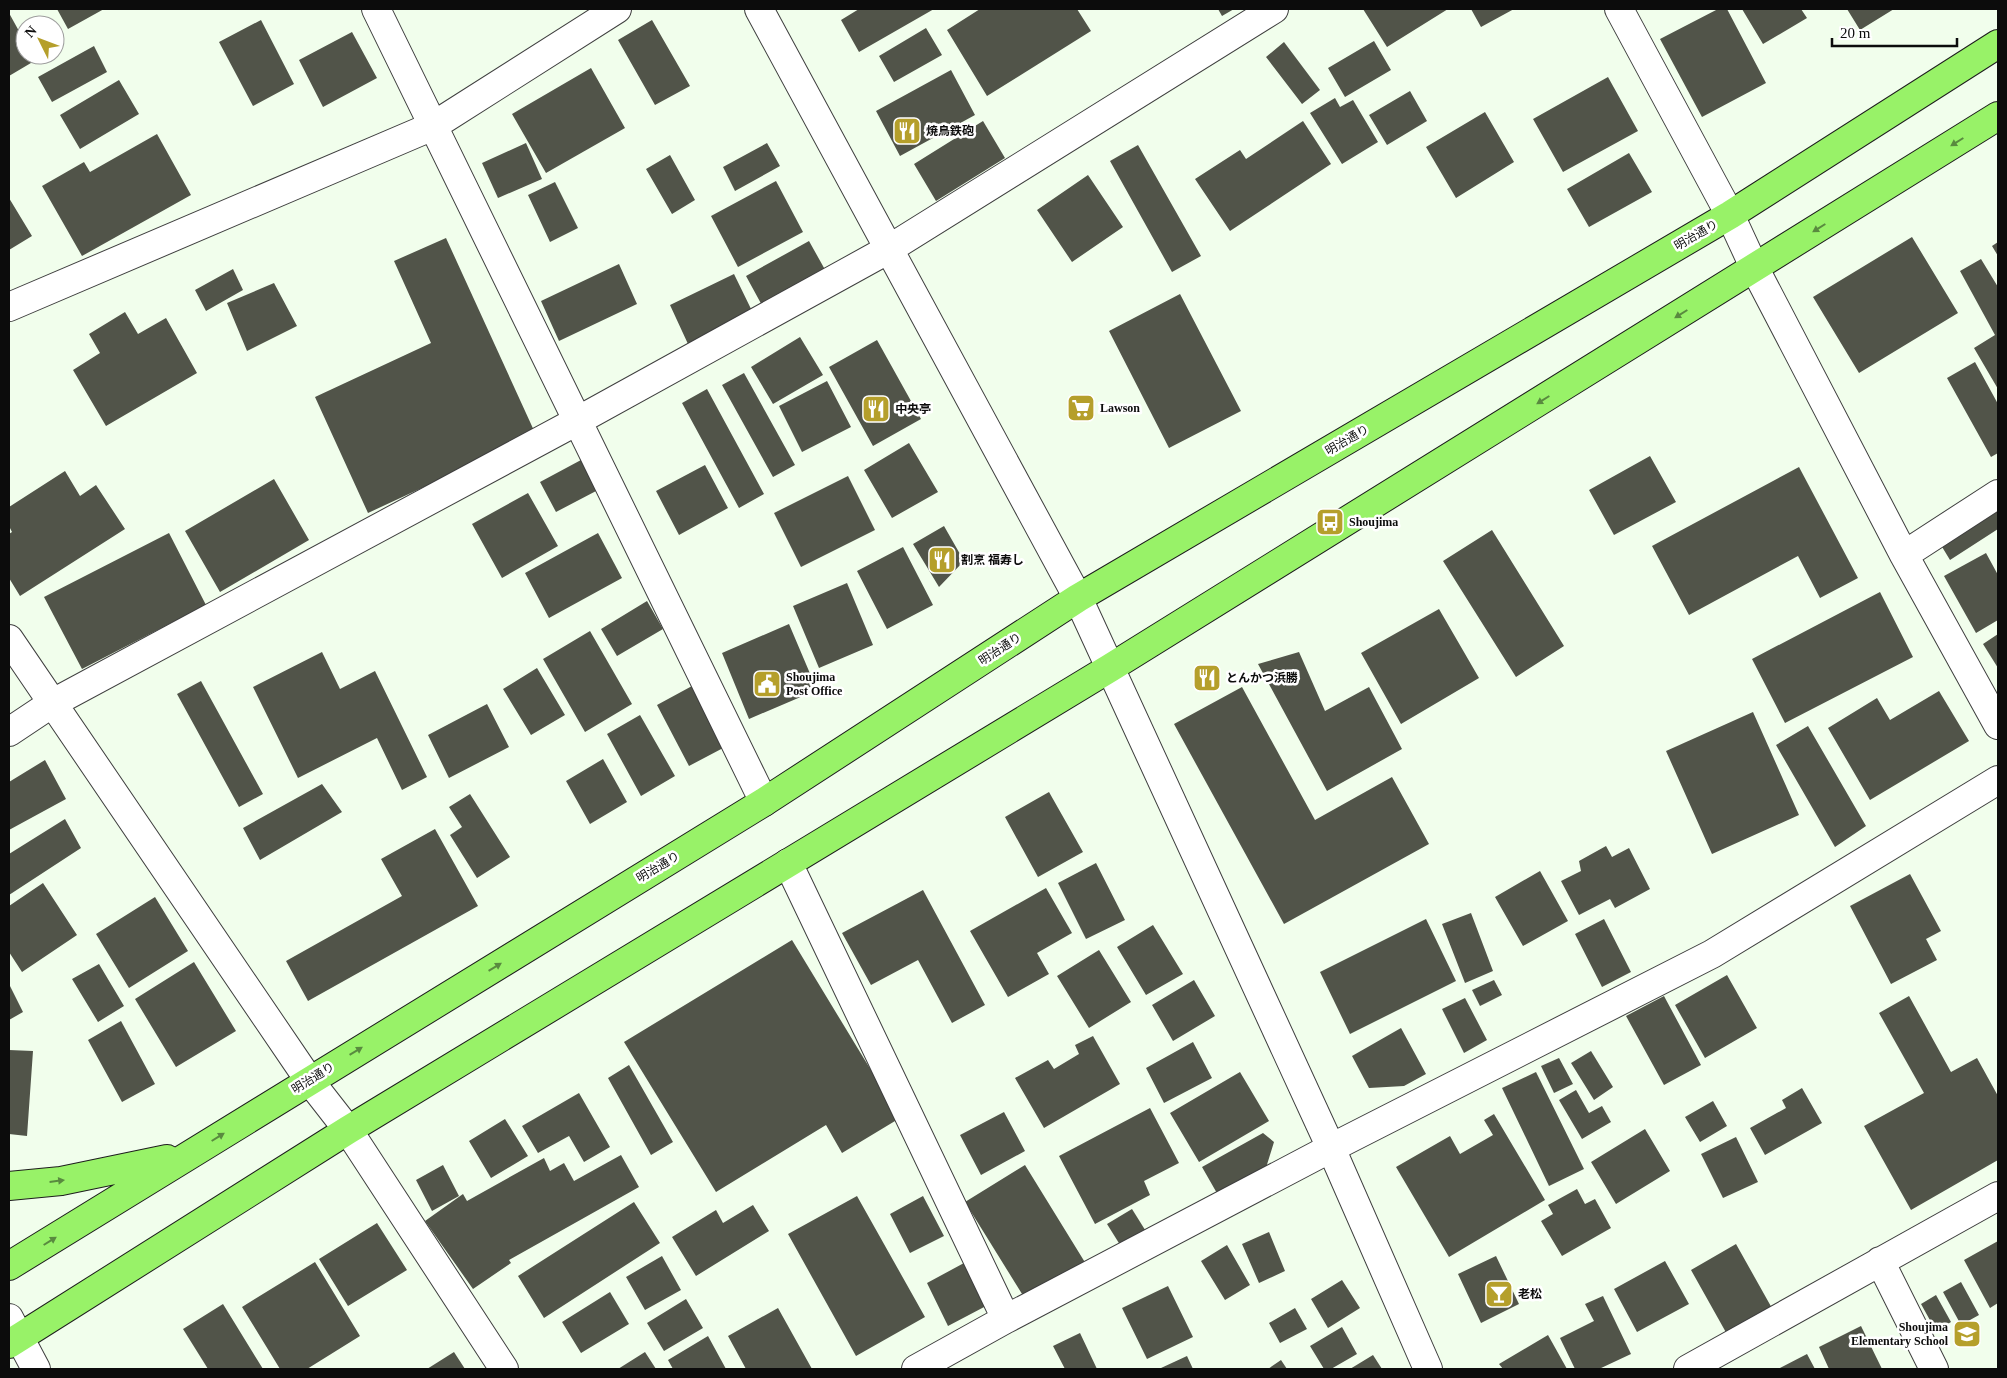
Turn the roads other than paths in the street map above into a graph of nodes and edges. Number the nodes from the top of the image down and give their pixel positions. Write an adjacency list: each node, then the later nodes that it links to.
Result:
1 (376, 9): 8 (street)
2 (617, 9): 8 (street)
3 (759, 9): 10 (street)
4 (1274, 9): 10 (street)
5 (1619, 9): 9 (street)
6 (1998, 44): 9 (main road, 明治通り)
7 (1998, 116): 11 (main road, one-way to 11)
8 (432, 126): 12 (street); 13 (street)
9 (1730, 215): 11 (street); 16 (main road, 明治通り)
10 (889, 249): 13 (street); 16 (street)
11 (1755, 268): 15 (street); 18 (main road, one-way to 18)
12 (9, 307)
13 (579, 420): 19 (street); 23 (street)
14 (1998, 494): 15 (street)
15 (1904, 555): 20 (street)
16 (1078, 598): 18 (street); 23 (main road, 明治通り)
17 (9, 638): 19 (street)
18 (1110, 668): 24 (main road); 27 (street)
19 (51, 704): 21 (street); 25 (street)
20 (1998, 726)
21 (9, 732)
22 (1998, 780): 27 (street)
23 (764, 802): 25 (main road, 明治通り, one-way to 23)
24 (788, 863): 26 (main road); 33 (street)
25 (309, 1080): 26 (street); 28 (main road, 明治通り, one-way to 25)
26 (348, 1130): 34 (main road); 36 (street)
27 (1332, 1148): 33 (street); 38 (street)
28 (189, 1154): 29 (main road, one-way to 28); 32 (main road, 明治通り, one-way to 28)
29 (9, 1186)
30 (1998, 1196): 31 (street)
31 (1880, 1261): 39 (street); 40 (street)
32 (9, 1266)
33 (1006, 1319): 37 (street)
34 (11, 1334): 35 (street)
35 (36, 1369)
36 (504, 1369)
37 (916, 1369)
38 (1428, 1369)
39 (1688, 1369)
40 (1934, 1369)

